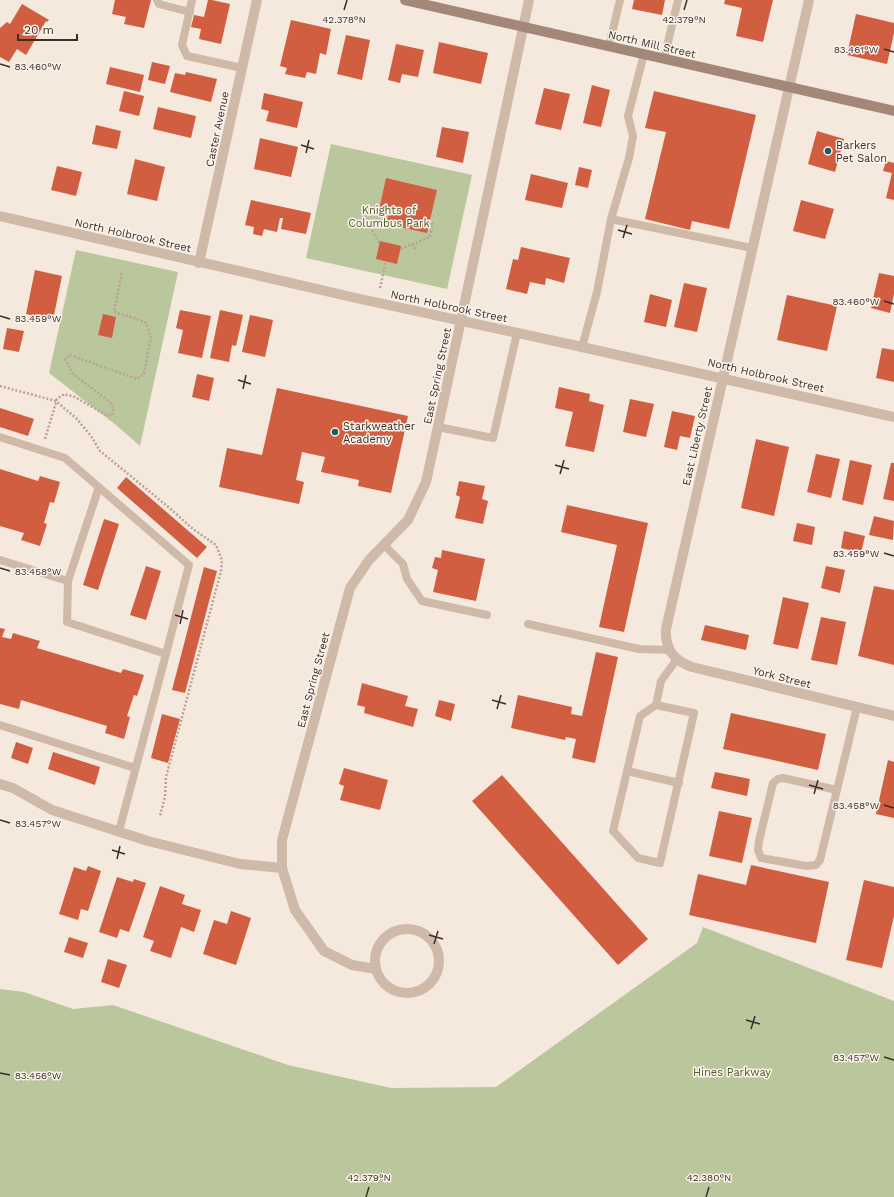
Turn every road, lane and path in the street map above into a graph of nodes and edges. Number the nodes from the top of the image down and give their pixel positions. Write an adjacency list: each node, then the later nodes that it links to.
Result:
1 (157, 0): 9 (lane)
2 (192, 0): 9 (lane)
3 (257, 0): 14 (street, Caster Avenue)
4 (405, 0): 10 (street, North Mill Street)
5 (529, 0): 10 (street, East Spring Street)
6 (620, 0): 11 (lane)
7 (678, 0): 13 (lane)
8 (809, 0): 15 (street, East Liberty Street)
9 (190, 12): 14 (lane)
10 (523, 27): 11 (street, North Mill Street); 30 (street, East Spring Street)
11 (609, 46): 12 (street, North Mill Street)
12 (644, 54): 13 (street, North Mill Street); 18 (lane)
13 (664, 59): 15 (street, North Mill Street)
14 (242, 68): 27 (street, Caster Avenue)
15 (789, 87): 16 (street, North Mill Street); 24 (street, East Liberty Street)
16 (894, 111)
17 (0, 216): 27 (street, North Holbrook Street)
18 (611, 219): 24 (lane); 32 (lane)
19 (366, 220): 21 (path)
20 (433, 221): 22 (path)
21 (380, 244)
22 (412, 244): 23 (path); 25 (path)
23 (401, 248)
24 (752, 248): 33 (street, East Liberty Street)
25 (416, 250)
26 (386, 262): 29 (path)
27 (199, 263): 29 (street, North Holbrook Street)
28 (122, 271): 35 (path)
29 (377, 302): 30 (street, North Holbrook Street)
30 (461, 320): 31 (street, North Holbrook Street); 37 (street, East Spring Street)
31 (517, 333): 32 (street, North Holbrook Street); 37 (lane)
32 (582, 347): 33 (street, North Holbrook Street)
33 (723, 378): 36 (street, North Holbrook Street); 46 (street, East Liberty Street)
34 (0, 386): 35 (path)
35 (56, 401): 39 (path); 58 (path)
36 (894, 417)
37 (438, 427): 41 (street, East Spring Street)
38 (0, 437): 39 (lane)
39 (42, 451): 40 (lane)
40 (99, 487): 43 (lane); 47 (lane)
41 (384, 544): 44 (lane); 60 (street, East Spring Street)
42 (0, 560): 43 (lane)
43 (68, 581): 47 (lane)
44 (487, 615)
45 (528, 624): 46 (lane)
46 (670, 650): 48 (street, York Street)
47 (166, 654): 53 (lane)
48 (677, 659): 49 (lane); 50 (street, York Street)
49 (656, 705): 54 (lane); 55 (lane)
50 (857, 707): 51 (street, York Street); 57 (lane)
51 (894, 716)
52 (0, 725): 53 (lane)
53 (135, 768): 59 (lane)
54 (627, 771): 55 (lane); 55 (lane)
55 (679, 783)
56 (0, 784): 59 (street)
57 (837, 790): 57 (lane)
58 (160, 816)
59 (119, 831): 60 (street)
60 (282, 868): 61 (street, East Spring Street)
61 (376, 969): 61 (street)

